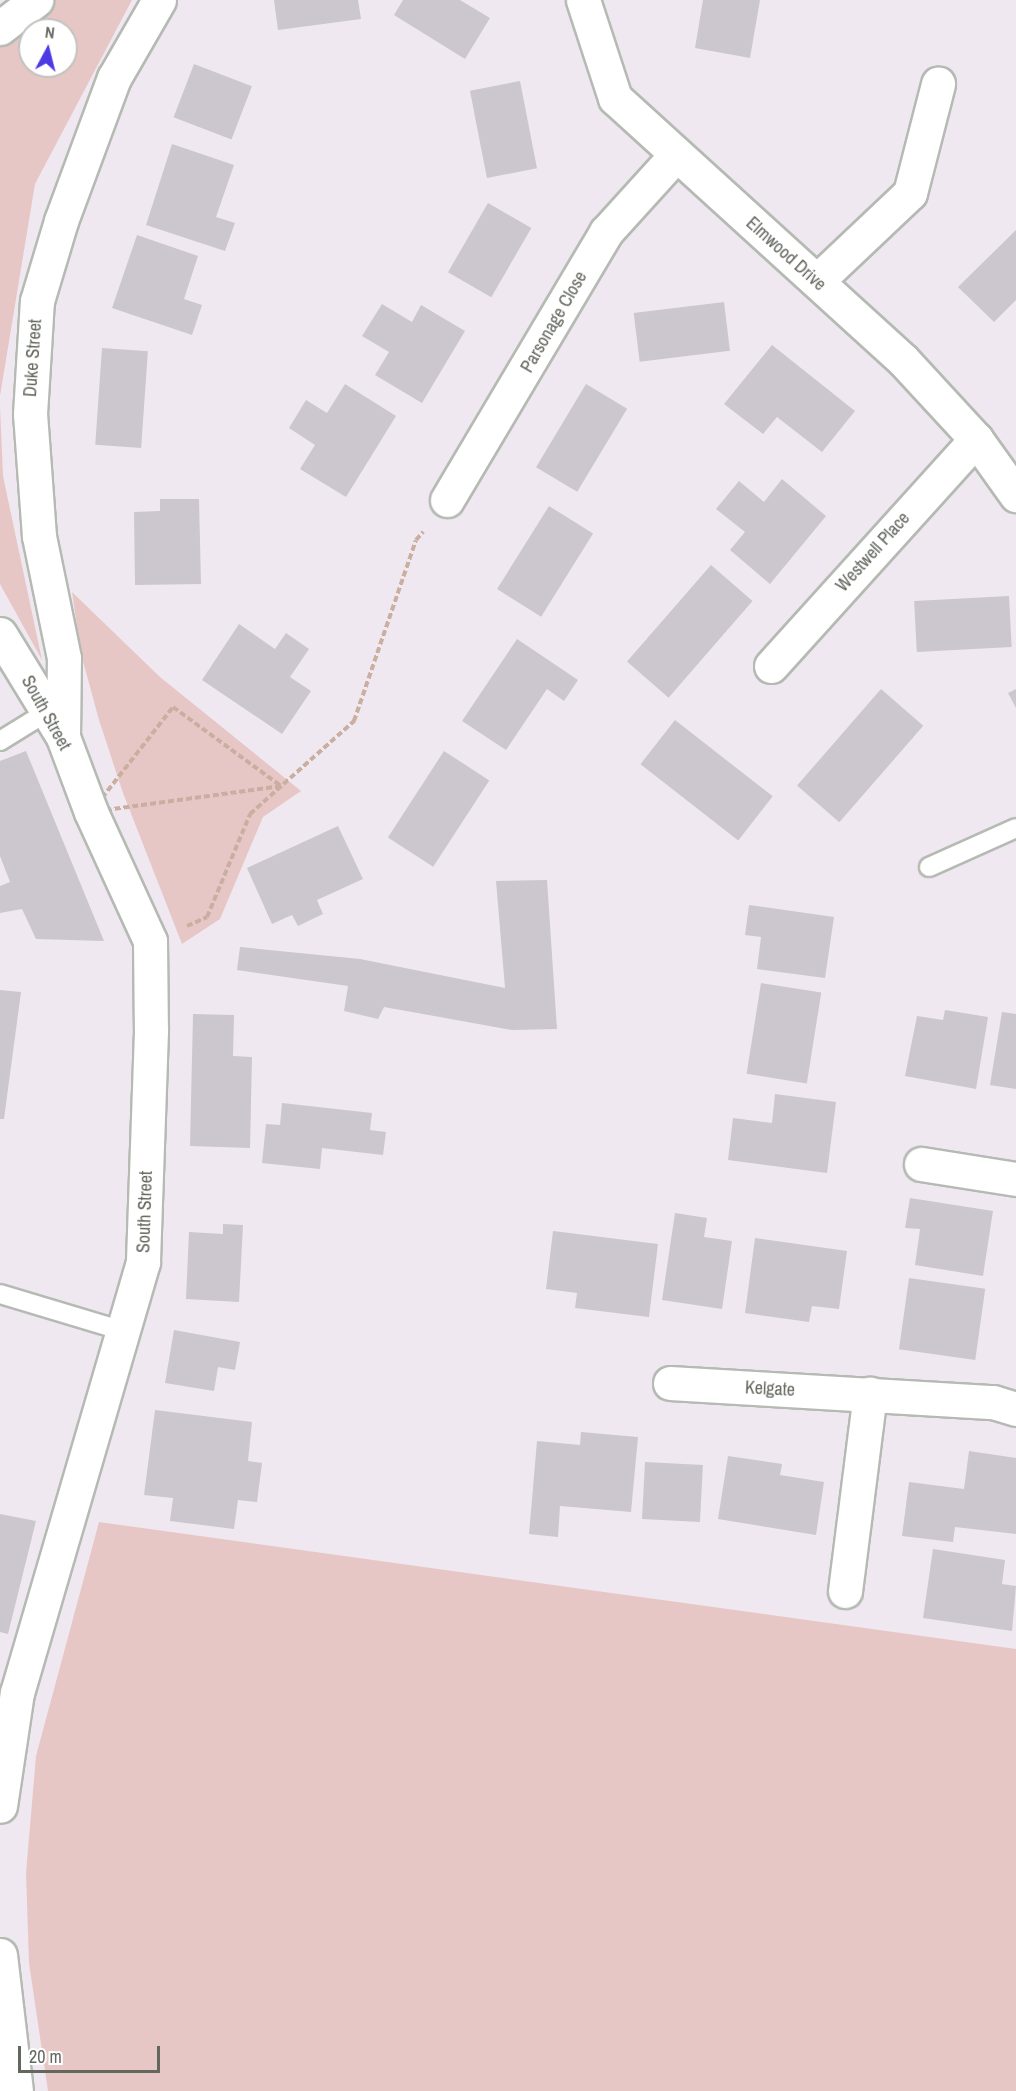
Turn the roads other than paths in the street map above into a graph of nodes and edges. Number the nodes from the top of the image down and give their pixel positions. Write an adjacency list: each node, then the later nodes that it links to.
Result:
1 (36, 0): 4 (street)
2 (159, 0): 13 (street, Duke Street)
3 (583, 0): 6 (street, Elmwood Drive)
4 (0, 28)
5 (938, 84): 7 (street)
6 (675, 156): 7 (street, Elmwood Drive); 10 (street, Parsonage Close)
7 (817, 281): 8 (street, Elmwood Drive)
8 (976, 439): 9 (street, Elmwood Drive); 12 (street, Westwell Place)
9 (1016, 495)
10 (447, 500)
11 (0, 634): 13 (street, South Street)
12 (771, 666)
13 (55, 725): 14 (lane); 20 (street, South Street)
14 (0, 741)
15 (1016, 828): 16 (lane)
16 (929, 867)
17 (921, 1164): 18 (street)
18 (1016, 1179)
19 (0, 1294): 20 (lane)
20 (123, 1330): 25 (street, South Street)
21 (670, 1383): 22 (street, Kelgate)
22 (870, 1394): 23 (street, Kelgate); 24 (street)
23 (1016, 1409)
24 (846, 1591)
25 (0, 1806)
26 (0, 1955): 27 (street)
27 (16, 2091)

